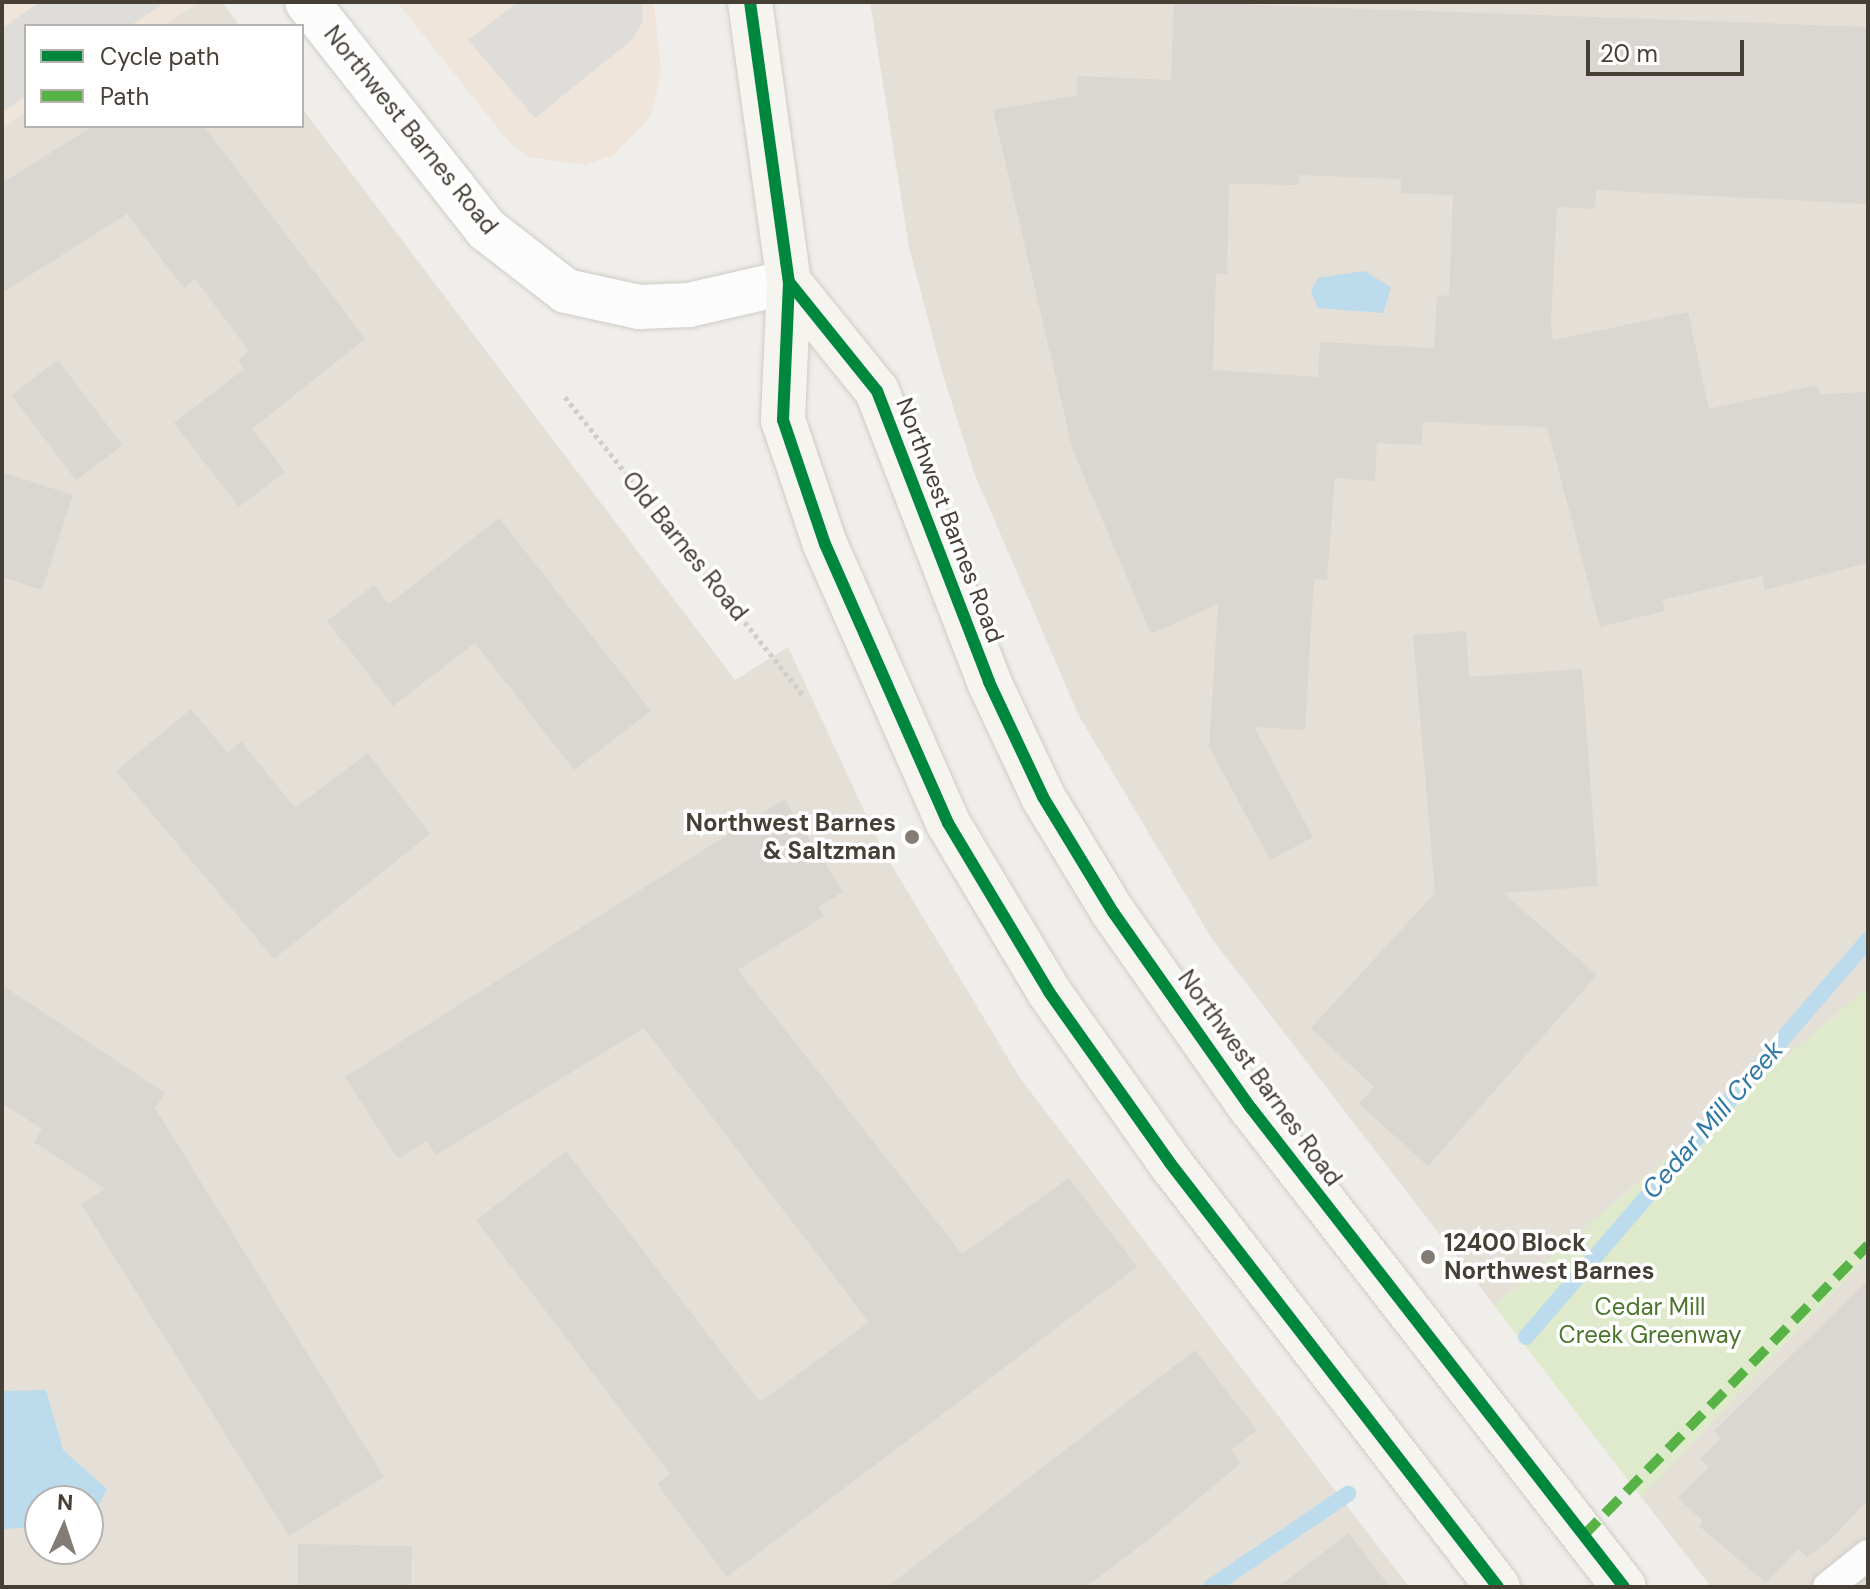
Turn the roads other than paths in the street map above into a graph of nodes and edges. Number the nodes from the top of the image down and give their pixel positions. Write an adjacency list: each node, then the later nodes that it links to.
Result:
1 (307, 2): 3 (street, Northwest Barnes Road)
2 (750, 2): 3 (main road)
3 (789, 282): 5 (main road); 6 (main road, Northwest Barnes Road)
4 (1868, 1555): 7 (lane)
5 (1498, 1587)
6 (1624, 1587)
7 (1828, 1587)

